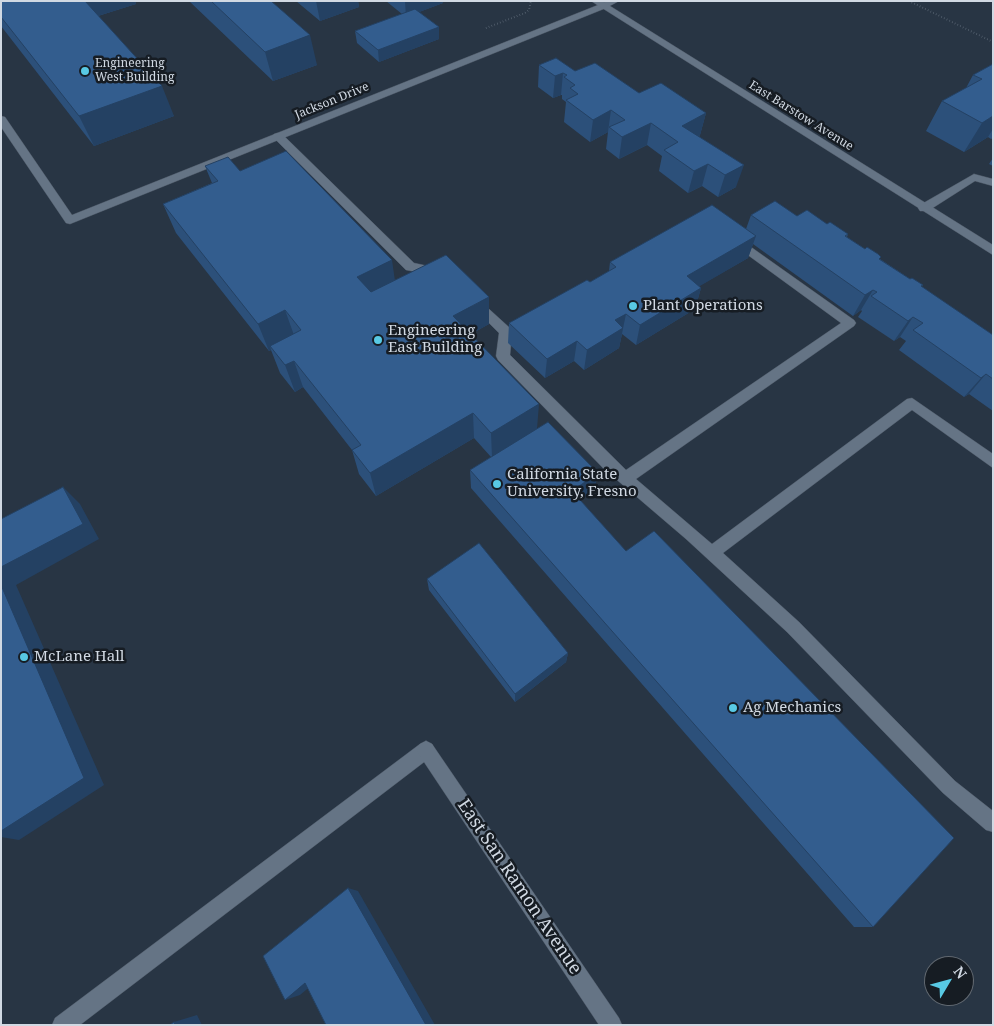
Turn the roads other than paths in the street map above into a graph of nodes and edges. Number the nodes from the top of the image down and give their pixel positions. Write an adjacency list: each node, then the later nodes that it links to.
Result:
1 (615, 1): 2 (street, Jackson Drive)
2 (599, 4): 4 (street, Jackson Drive); 6 (street, East Barstow Avenue)
3 (1, 119): 4 (street, Jackson Drive)
4 (278, 136): 9 (street)
5 (993, 183): 6 (street)
6 (924, 208): 8 (street, East Barstow Avenue)
7 (727, 234): 12 (street)
8 (993, 252)
9 (451, 279)
10 (464, 292): 12 (street)
11 (993, 462): 13 (street)
12 (625, 479): 13 (street)
13 (712, 552): 14 (street)
14 (993, 823)
15 (62, 1025): 16 (street, East San Ramon Avenue)
16 (612, 1025)

